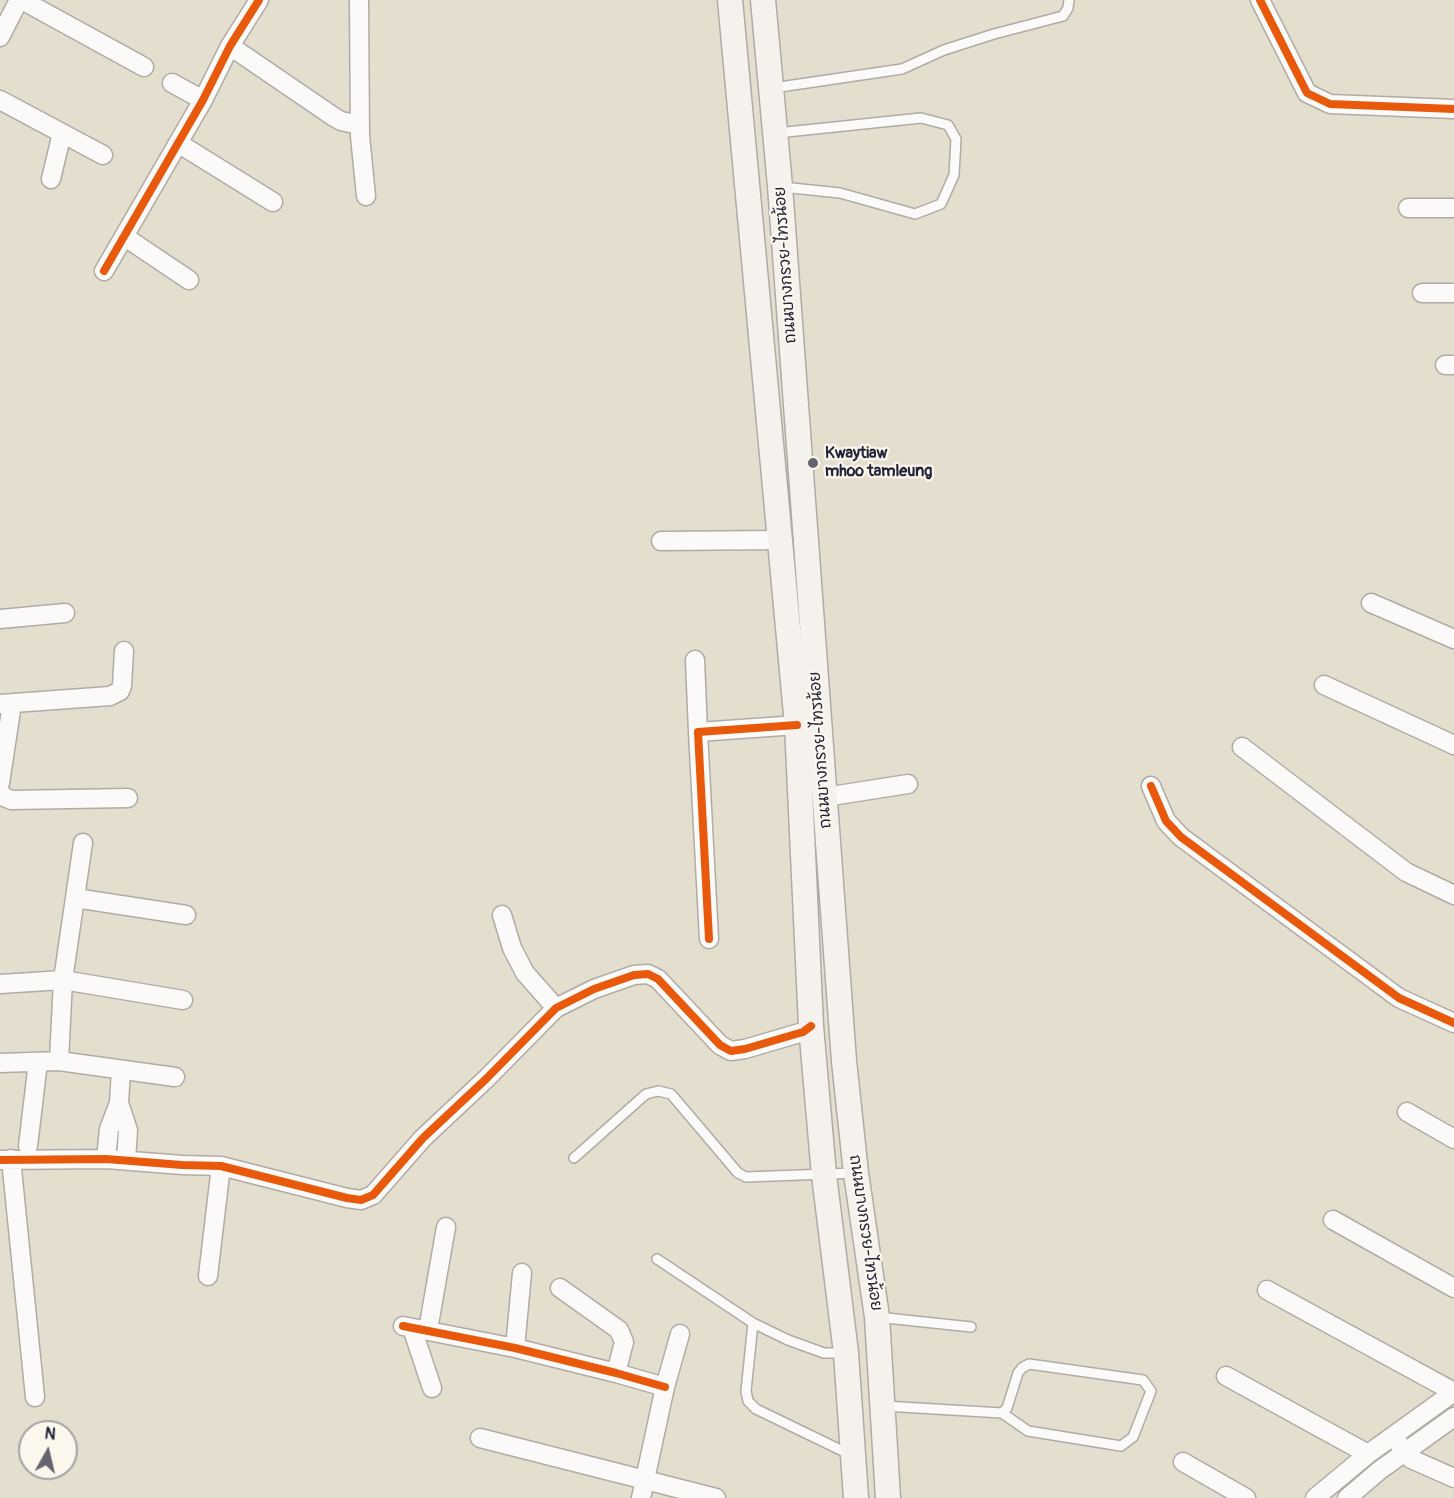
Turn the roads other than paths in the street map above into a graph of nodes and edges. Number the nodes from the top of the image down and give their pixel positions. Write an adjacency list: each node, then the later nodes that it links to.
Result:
1 (20, 0): 8 (street); 10 (street)
2 (259, 0): 9 (street)
3 (359, 0): 16 (street)
4 (730, 0): 32 (main road, ถนนบางกรวย-ไทรน้อย)
5 (763, 0): 12 (main road, ถนนบางกรวย-ไทรน้อย)
6 (1069, 0): 12 (lane)
7 (1260, 0): 15 (street)
8 (0, 37)
9 (230, 46): 14 (street); 16 (street)
10 (144, 67)
11 (172, 83): 14 (street)
12 (771, 89): 18 (main road, ถนนบางกรวย-ไทรน้อย)
13 (0, 100): 17 (street)
14 (203, 100): 19 (street)
15 (1454, 109)
16 (359, 124): 23 (street)
17 (62, 133): 20 (street); 21 (street)
18 (775, 133): 22 (main road, ถนนบางกรวย-ไทรน้อย); 22 (lane)
19 (178, 143): 24 (street); 27 (street)
20 (103, 155)
21 (51, 179)
22 (780, 186): 50 (main road, ถนนบางกรวย-ไทรน้อย)
23 (366, 196)
24 (273, 202)
25 (1408, 208): 26 (street)
26 (1454, 208)
27 (124, 237): 28 (street); 29 (street)
28 (104, 271)
29 (189, 280)
30 (1422, 293): 31 (street)
31 (1454, 293)
32 (779, 540): 33 (street); 42 (main road, ถนนบางกรวย-ไทรน้อย)
33 (661, 541)
34 (1371, 603): 37 (street)
35 (65, 614): 36 (street)
36 (0, 619)
37 (1454, 639)
38 (124, 651): 41 (street)
39 (695, 660): 43 (street)
40 (1324, 685): 44 (street)
41 (6, 704): 46 (street)
42 (796, 725): 43 (street); 63 (main road, ถนนบางกรวย-ไทรน้อย)
43 (698, 732): 57 (street)
44 (1454, 745)
45 (1242, 747): 53 (street)
46 (0, 783)
47 (908, 784): 50 (street)
48 (1151, 786): 62 (street)
49 (0, 791): 51 (street)
50 (825, 797): 78 (main road, ถนนบางกรวย-ไทรน้อย)
51 (128, 798)
52 (83, 843): 54 (street)
53 (1454, 895)
54 (75, 898): 55 (street); 58 (street)
55 (186, 915)
56 (502, 915): 61 (street)
57 (709, 939)
58 (63, 980): 59 (street); 60 (street); 64 (street)
59 (0, 984)
60 (183, 1000)
61 (556, 1008): 63 (street); 77 (street)
62 (1454, 1023)
63 (811, 1026): 79 (main road, ถนนบางกรวย-ไทรน้อย)
64 (59, 1061): 65 (street); 67 (street)
65 (38, 1062): 66 (street); 72 (street)
66 (0, 1063)
67 (121, 1070): 68 (street); 69 (street)
68 (175, 1077)
69 (119, 1103): 74 (street); 76 (street)
70 (1407, 1113): 71 (street)
71 (1454, 1139)
72 (28, 1146)
73 (574, 1158): 79 (lane)
74 (106, 1159): 75 (street); 76 (street)
75 (6, 1160): 100 (street)
76 (126, 1160): 77 (street)
77 (221, 1166): 84 (street)
78 (856, 1173): 79 (lane); 88 (main road, ถนนบางกรวย-ไทรน้อย)
79 (824, 1175): 94 (main road, ถนนบางกรวย-ไทรน้อย)
80 (1333, 1220): 86 (street)
81 (446, 1227): 91 (street)
82 (657, 1259): 89 (lane)
83 (522, 1273): 93 (street)
84 (208, 1276)
85 (560, 1288): 95 (street)
86 (1454, 1288)
87 (1267, 1290): 99 (street)
88 (877, 1317): 90 (lane); 101 (main road, ถนนบางกรวย-ไทรน้อย)
89 (753, 1323): 94 (lane); 108 (lane)
90 (971, 1327)
91 (414, 1328): 93 (street); 98 (street)
92 (680, 1334): 97 (street)
93 (515, 1348): 95 (street)
94 (846, 1353): 108 (main road, ถนนบางกรวย-ไทรน้อย)
95 (616, 1373): 97 (street)
96 (1226, 1376): 107 (street)
97 (665, 1387): 111 (street)
98 (432, 1388)
99 (1454, 1392): 104 (street)
100 (35, 1397)
101 (882, 1406): 102 (lane); 115 (main road, ถนนบางกรวย-ไทรน้อย)
102 (1002, 1413): 102 (lane)
103 (1454, 1417): 106 (street)
104 (1392, 1436): 106 (street); 107 (street)
105 (480, 1438): 111 (street)
106 (1405, 1452): 110 (street); 118 (street)
107 (1368, 1454): 117 (street)
108 (853, 1456): 114 (main road, ถนนบางกรวย-ไทรน้อย)
109 (1183, 1462): 116 (street)
110 (1454, 1478)
111 (645, 1479): 112 (street); 113 (street)
112 (641, 1498)
113 (716, 1498)
114 (856, 1498)
115 (888, 1498)
116 (1246, 1498)
117 (1315, 1498)
118 (1347, 1498)

